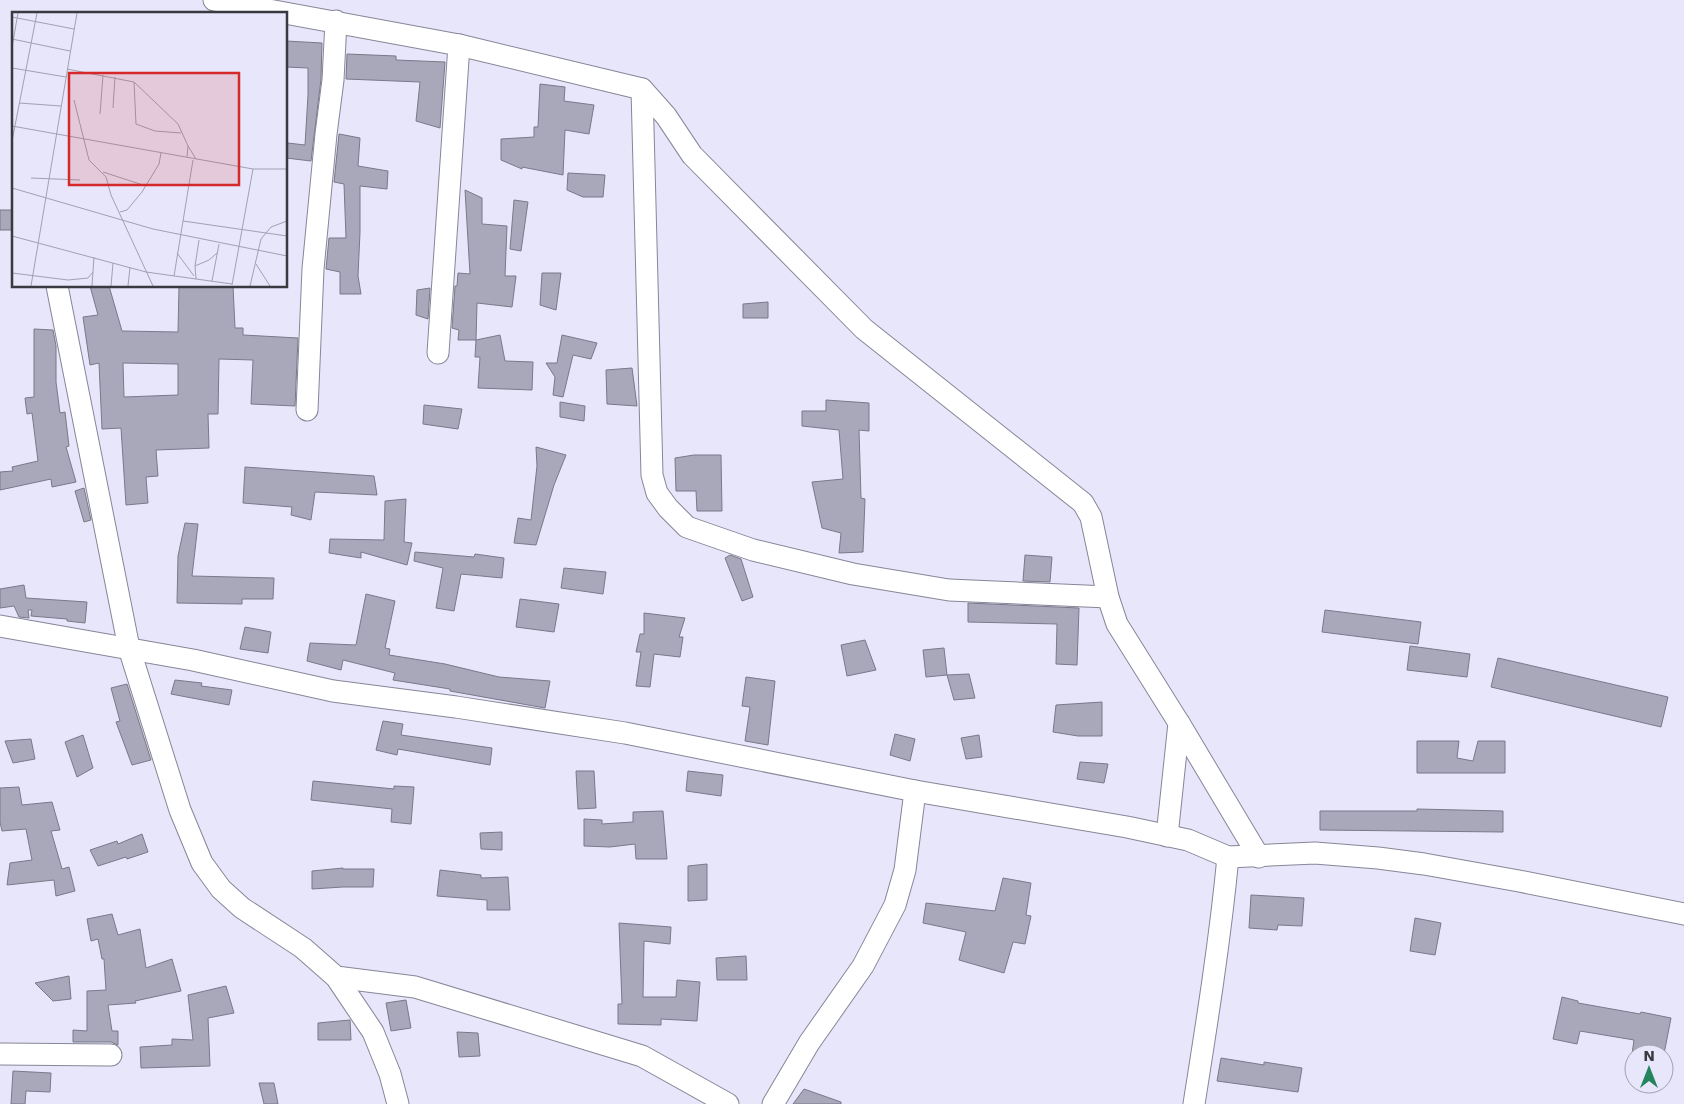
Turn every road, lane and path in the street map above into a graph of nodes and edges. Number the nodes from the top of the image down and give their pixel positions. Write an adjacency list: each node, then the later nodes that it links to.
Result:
1 (214, 0): 2 (street)
2 (284, 12)
3 (288, 13): 4 (street)
4 (336, 21): 5 (street); 9 (street)
5 (460, 45): 6 (street); 8 (street)
6 (642, 89): 10 (street); 10 (street)
7 (57, 288): 12 (street)
8 (438, 353)
9 (307, 410)
10 (1108, 598): 13 (street)
11 (0, 626): 12 (street)
12 (129, 648): 14 (street); 19 (street)
13 (1179, 723): 15 (street); 16 (street)
14 (915, 791): 15 (street); 24 (street)
15 (1167, 836): 17 (street)
16 (1259, 856): 17 (street); 18 (street)
17 (1228, 857): 25 (street)
18 (1684, 914)
19 (336, 977): 22 (street); 23 (street)
20 (0, 1054): 21 (street)
21 (111, 1055)
22 (398, 1104)
23 (728, 1104)
24 (773, 1104)
25 (1194, 1104)

